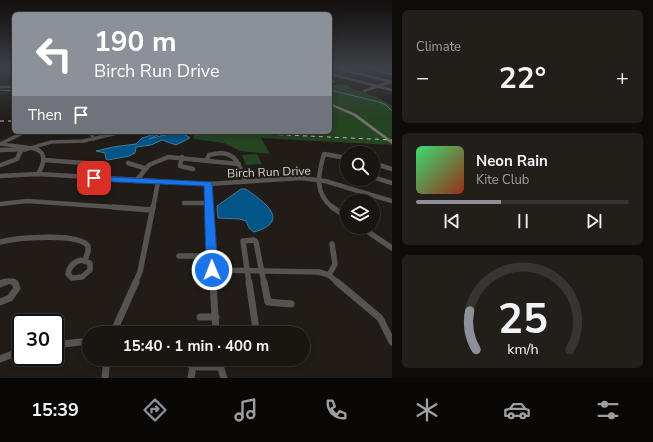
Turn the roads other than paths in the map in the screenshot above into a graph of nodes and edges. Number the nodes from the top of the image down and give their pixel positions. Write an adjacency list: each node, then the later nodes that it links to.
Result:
1 (378, 86): 4 (street); 5 (street)
2 (0, 87): 3 (street)
3 (12, 88)
4 (392, 90)
5 (364, 91)
6 (332, 105): 11 (main road)
7 (21, 134): 12 (street)
8 (91, 134): 10 (street)
9 (114, 134): 10 (street)
10 (94, 139): 13 (street)
11 (392, 143)
12 (0, 144): 13 (street)
13 (34, 147): 15 (street); 18 (street)
14 (0, 150): 15 (street)
15 (21, 150): 23 (street)
16 (182, 157): 19 (street); 25 (street); 26 (street)
17 (340, 157): 30 (street)
18 (44, 160): 20 (street); 28 (street)
19 (207, 160): 22 (street); 22 (street)
20 (84, 163)
21 (128, 163): 25 (street)
22 (239, 164): 33 (street)
23 (1, 165)
24 (380, 165): 27 (street)
25 (144, 168): 32 (street)
26 (193, 169)
27 (392, 169)
28 (38, 174): 29 (street, Birch Run Drive); 32 (street, Birch Run Drive)
29 (0, 176)
30 (318, 180): 33 (street, Birch Run Drive); 37 (street, Birch Run Drive); 42 (street)
31 (380, 180): 35 (street)
32 (136, 181): 34 (street, Birch Run Drive)
33 (245, 181): 36 (street, Birch Run Drive)
34 (158, 182): 36 (street, Birch Run Drive); 41 (street)
35 (392, 183)
36 (208, 184): 39 (street)
37 (392, 201)
38 (184, 203): 39 (street)
39 (209, 203): 48 (street)
40 (0, 204): 41 (street)
41 (151, 210): 59 (street)
42 (340, 213)
43 (371, 234): 46 (street)
44 (0, 242): 49 (street)
45 (332, 244): 53 (street)
46 (392, 248)
47 (179, 256): 48 (street)
48 (212, 256): 50 (street)
49 (86, 261)
50 (212, 270): 51 (street); 58 (street)
51 (247, 270): 52 (street); 52 (street); 61 (street)
52 (262, 270): 53 (street); 56 (street)
53 (330, 275): 63 (street)
54 (0, 284): 55 (street)
55 (0, 302)
56 (291, 304)
57 (200, 317): 58 (street)
58 (216, 317): 60 (street)
59 (116, 326)
60 (216, 326)
61 (256, 326)
62 (82, 342): 64 (street)
63 (392, 342)
64 (64, 344)
65 (12, 354): 66 (street)
66 (0, 359)
67 (106, 366): 70 (street)
68 (193, 366): 71 (street)
69 (220, 366): 72 (street)
70 (105, 378)
71 (191, 378)
72 (224, 378)

